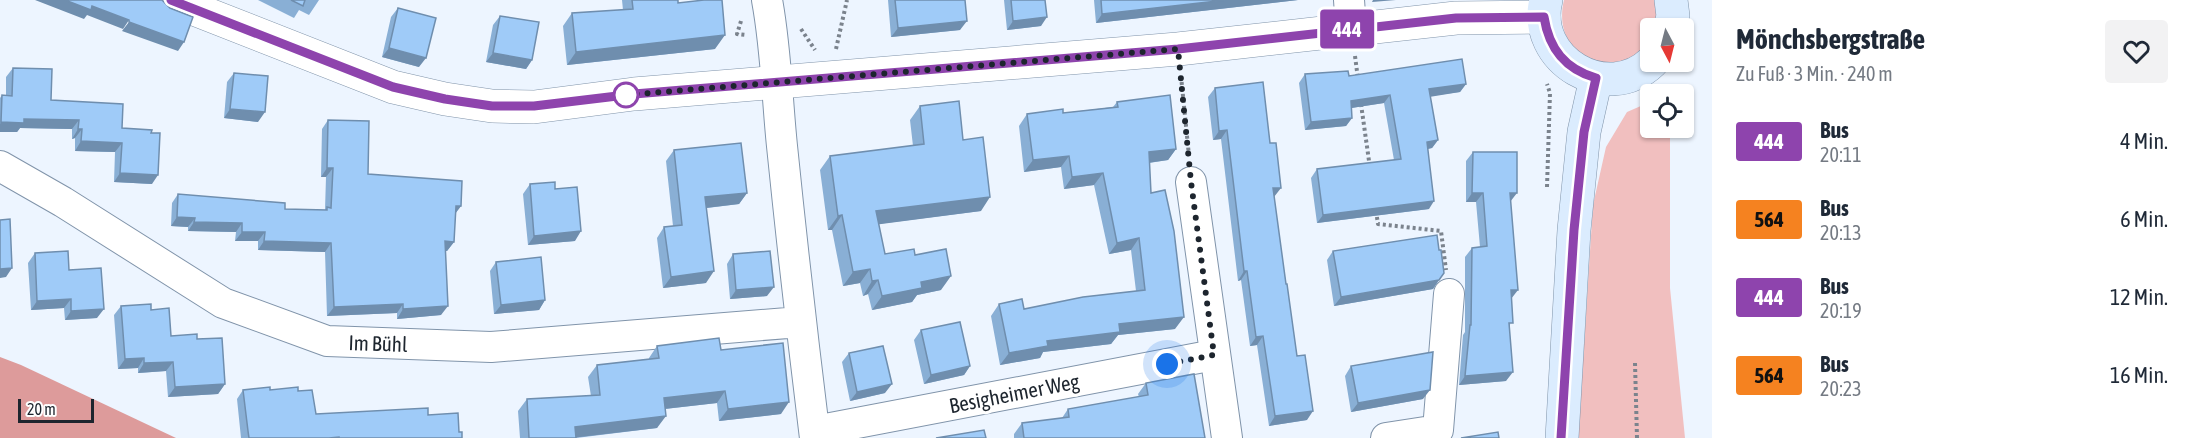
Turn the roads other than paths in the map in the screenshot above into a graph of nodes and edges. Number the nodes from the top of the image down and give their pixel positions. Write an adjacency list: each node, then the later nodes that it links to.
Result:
1 (767, 0): 7 (street)
2 (185, 3): 7 (street)
3 (1545, 9): 4 (street); 6 (main road)
4 (1350, 14): 7 (street)
5 (1640, 70): 6 (main road)
6 (1596, 78): 16 (main road)
7 (776, 84): 11 (street)
8 (0, 166): 11 (street, Im Bühl)
9 (1191, 182): 12 (street)
10 (1449, 294): 15 (street)
11 (800, 322): 13 (street)
12 (1214, 355): 13 (street, Besigheimer Weg); 14 (street)
13 (815, 435)
14 (1227, 438)
15 (1386, 438)
16 (1562, 438)

